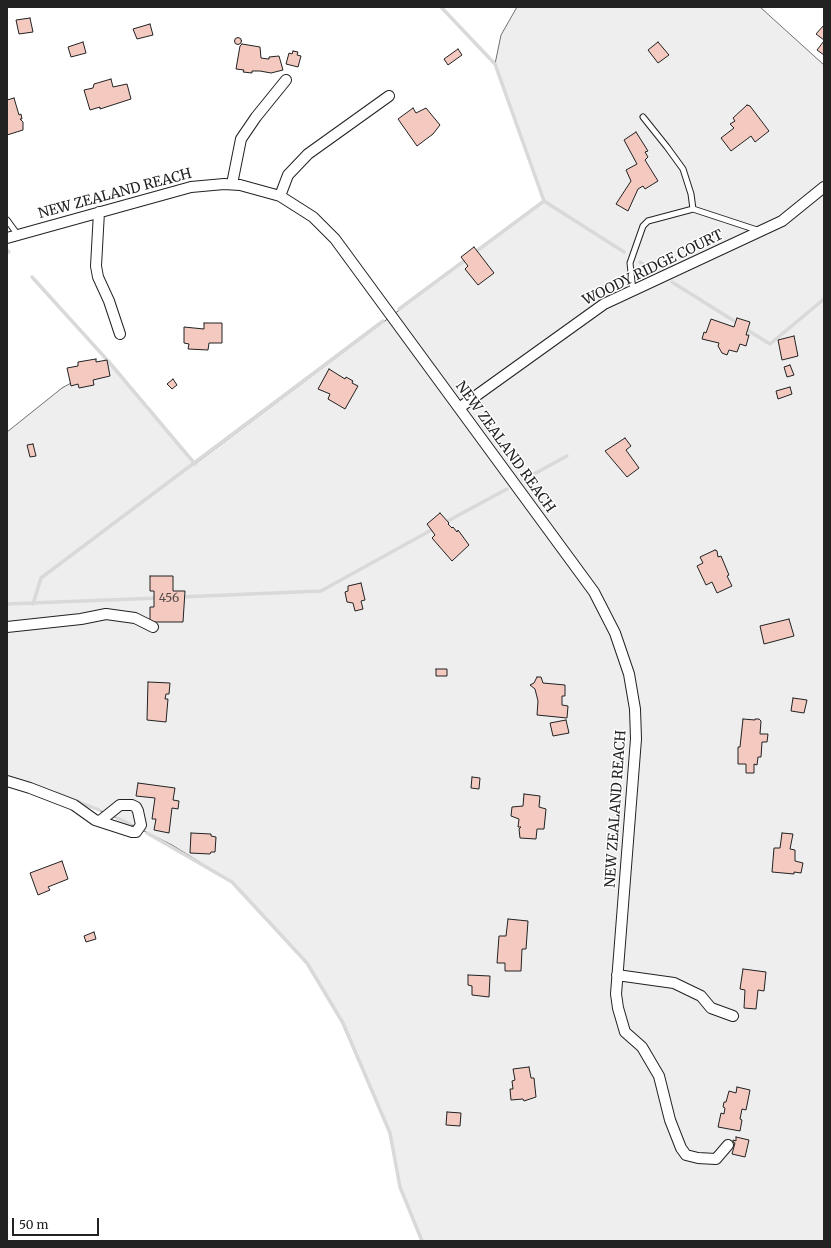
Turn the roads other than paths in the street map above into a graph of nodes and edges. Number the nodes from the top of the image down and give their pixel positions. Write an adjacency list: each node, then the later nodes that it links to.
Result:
1 (286, 80): 4 (street)
2 (389, 96): 6 (street)
3 (643, 117): 7 (lane)
4 (232, 184): 6 (street, NEW ZEALAND REACH); 8 (street, NEW ZEALAND REACH)
5 (824, 187): 10 (street, WOODY RIDGE COURT)
6 (280, 196): 15 (street, NEW ZEALAND REACH)
7 (693, 209): 10 (lane); 13 (lane)
8 (99, 212): 11 (street, NEW ZEALAND REACH); 14 (street)
9 (7, 220): 11 (lane)
10 (760, 231): 13 (street, WOODY RIDGE COURT)
11 (18, 235): 12 (street, NEW ZEALAND REACH)
12 (7, 238)
13 (633, 291): 15 (street, WOODY RIDGE COURT)
14 (120, 334)
15 (459, 408): 20 (street, NEW ZEALAND REACH)
16 (7, 627): 17 (street)
17 (153, 627)
18 (7, 781): 19 (street)
19 (100, 821)
20 (617, 975): 21 (street); 22 (street, NEW ZEALAND REACH)
21 (733, 1016)
22 (728, 1145)

